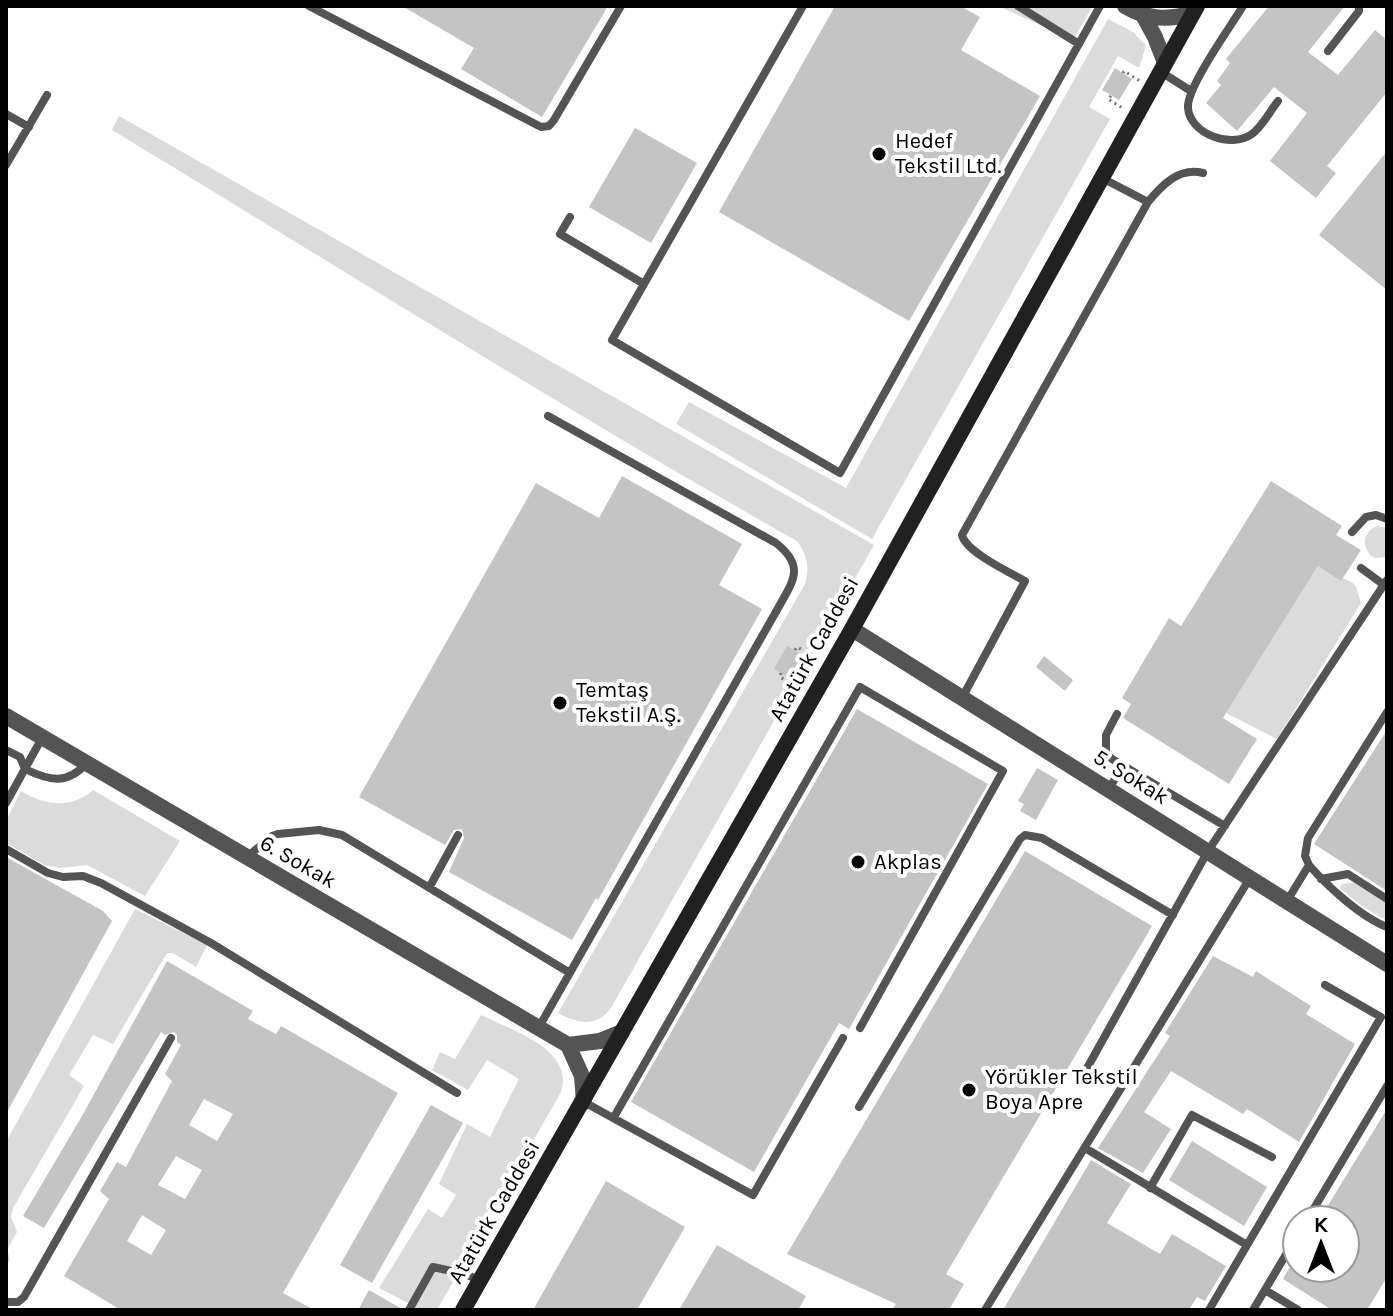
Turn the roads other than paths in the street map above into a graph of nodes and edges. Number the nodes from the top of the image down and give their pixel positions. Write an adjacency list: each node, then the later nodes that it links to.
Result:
1 (309, 6): 2 (lane)
2 (621, 6)
3 (803, 6): 24 (lane)
4 (1018, 6): 11 (lane)
5 (1100, 6): 11 (lane)
6 (1125, 6): 10 (street)
7 (1243, 6): 14 (lane)
8 (1359, 6): 12 (lane)
9 (1195, 10): 10 (street); 13 (street, Atatürk Caddesi)
10 (1144, 17): 13 (street)
11 (1079, 44): 24 (lane)
12 (1328, 51)
13 (1162, 67): 14 (lane); 21 (street, Atatürk Caddesi)
14 (1191, 91): 16 (lane)
15 (47, 95): 18 (lane)
16 (1278, 101)
17 (6, 114): 18 (lane)
18 (29, 127): 19 (lane)
19 (6, 165)
20 (1203, 173): 22 (lane)
21 (1102, 177): 22 (lane); 30 (street, Atatürk Caddesi)
22 (1148, 202): 31 (lane)
23 (570, 217): 24 (lane)
24 (644, 284)
25 (548, 416): 56 (lane)
26 (1387, 519): 27 (lane)
27 (1352, 532)
28 (1361, 568): 29 (lane)
29 (1385, 582): 42 (lane)
30 (852, 629): 31 (street, 5. Sokak); 60 (street, Atatürk Caddesi)
31 (962, 698): 40 (street, 5. Sokak)
32 (1387, 712): 47 (lane)
33 (1117, 714): 38 (lane)
34 (6, 716): 35 (street, 6. Sokak)
35 (43, 737): 37 (street, 6. Sokak); 39 (lane)
36 (6, 750): 39 (lane)
37 (88, 762): 39 (lane); 46 (street, 6. Sokak)
38 (1123, 765): 40 (lane); 42 (lane)
39 (25, 769): 41 (lane)
40 (1109, 789): 45 (street, 5. Sokak)
41 (6, 803)
42 (1225, 826): 45 (lane)
43 (458, 835): 50 (lane)
44 (6, 849): 66 (lane)
45 (1208, 851): 48 (street, 5. Sokak); 53 (lane)
46 (246, 857): 50 (lane); 58 (street, 6. Sokak)
47 (1309, 865): 49 (lane); 52 (lane)
48 (1250, 878): 52 (street, 5. Sokak); 70 (lane)
49 (1321, 879): 51 (lane); 54 (lane)
50 (429, 888): 56 (lane)
51 (1387, 899)
52 (1287, 901): 55 (street, 5. Sokak)
53 (1173, 915): 64 (lane); 68 (lane)
54 (1387, 927)
55 (1387, 964)
56 (570, 973): 58 (lane)
57 (1325, 985): 74 (lane)
58 (539, 1027): 63 (street, 6. Sokak)
59 (860, 1028): 69 (lane)
60 (622, 1032): 63 (street); 67 (street, Atatürk Caddesi)
61 (171, 1038): 78 (lane)
62 (843, 1038): 69 (lane)
63 (568, 1045): 67 (street)
64 (1081, 1079)
65 (1387, 1086): 73 (lane)
66 (457, 1093)
67 (584, 1102): 69 (lane); 76 (street, Atatürk Caddesi)
68 (859, 1107)
69 (614, 1117)
70 (1085, 1148): 72 (lane); 81 (lane)
71 (1272, 1157): 72 (lane)
72 (1150, 1188): 74 (lane)
73 (1317, 1204)
74 (1247, 1245): 82 (lane)
75 (1281, 1263): 77 (lane)
76 (479, 1280): 79 (lane); 80 (street, Atatürk Caddesi)
77 (1265, 1290): 83 (lane); 84 (lane)
78 (6, 1302)
79 (409, 1310)
80 (463, 1310)
81 (985, 1310)
82 (1209, 1310)
83 (1253, 1310)
84 (1298, 1310)

